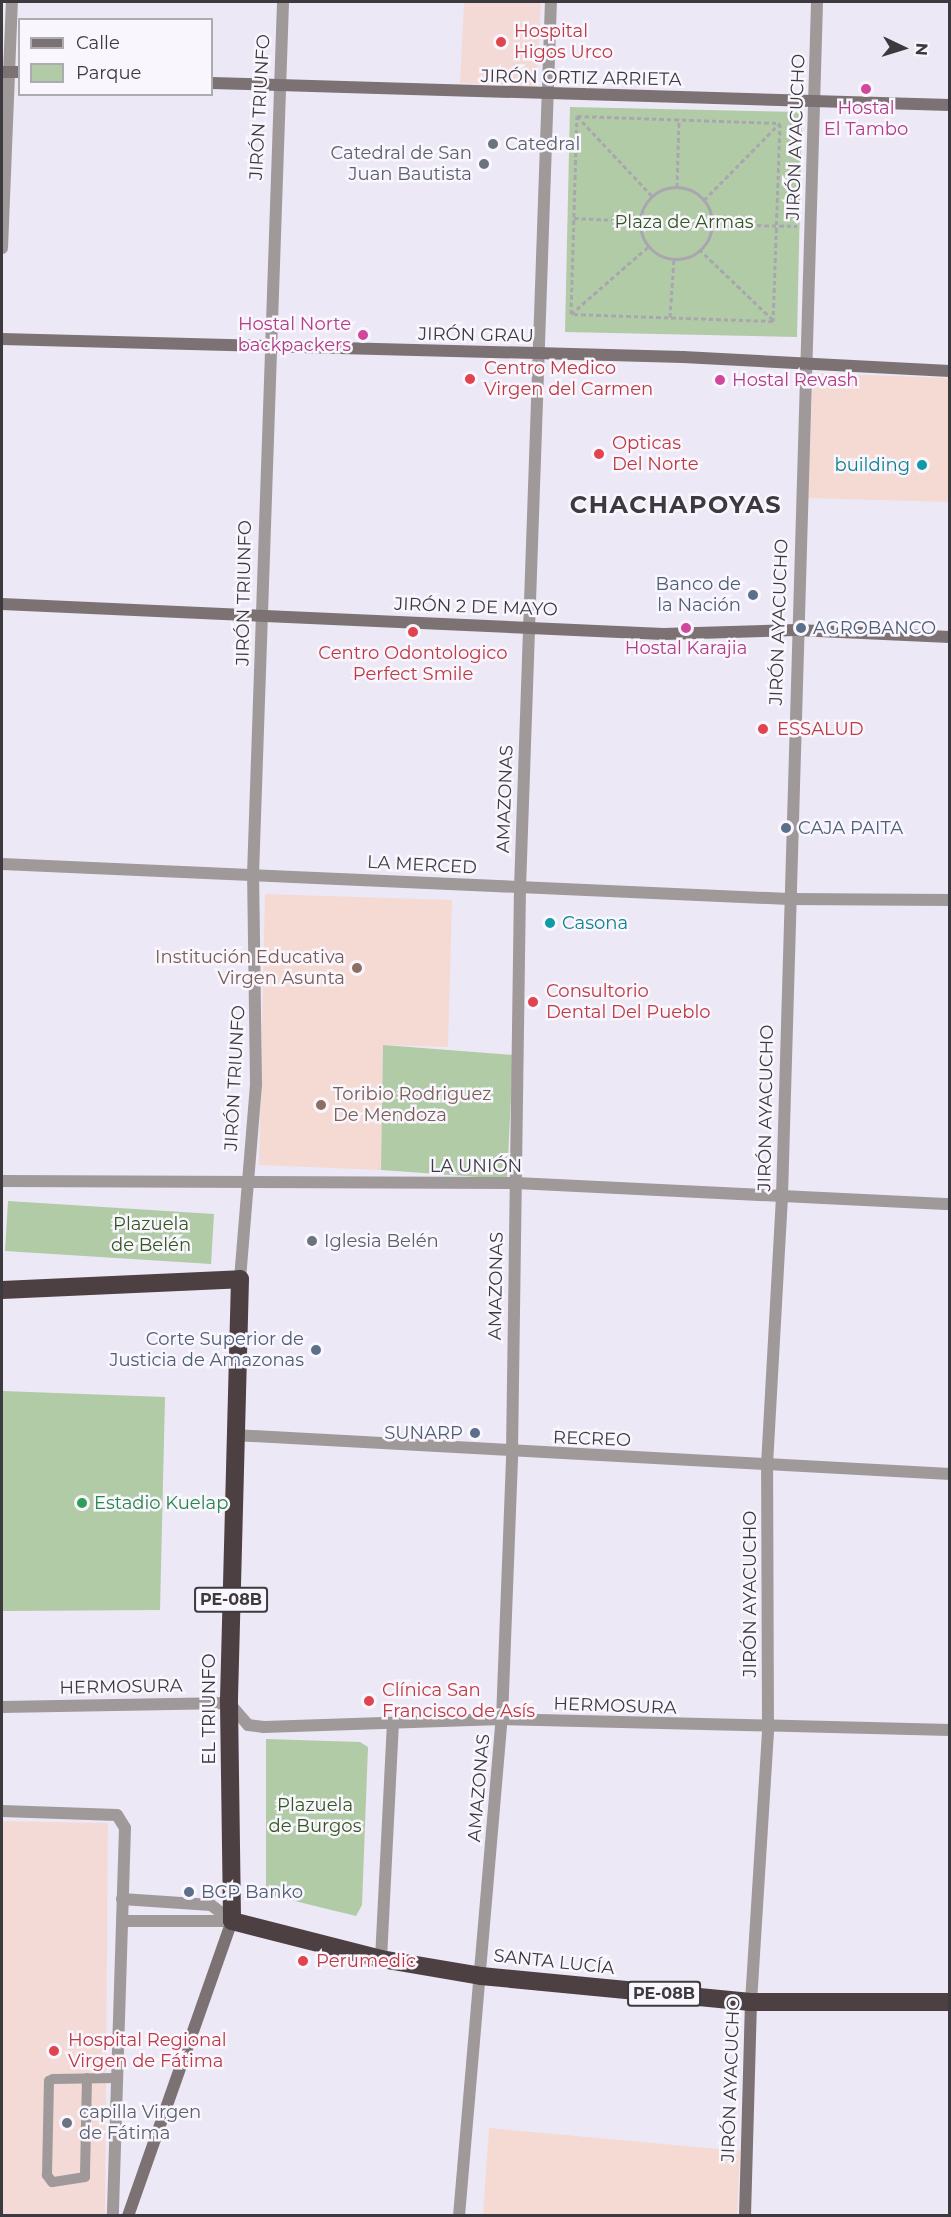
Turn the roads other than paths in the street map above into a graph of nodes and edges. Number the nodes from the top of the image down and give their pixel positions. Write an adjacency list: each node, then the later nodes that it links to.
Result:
1 (12, 2): 5 (street)
2 (283, 2): 7 (street, JIRÓN TRIUNFO)
3 (551, 2): 8 (street, AMAZONAS)
4 (818, 2): 9 (street, JIRÓN AYACUCHO)
5 (10, 72): 11 (street)
6 (213, 83): 7 (main road, JIRÓN ORTIZ ARRIETA)
7 (279, 88): 8 (main road, JIRÓN ORTIZ ARRIETA); 13 (street, JIRÓN TRIUNFO)
8 (549, 95): 9 (main road, JIRÓN ORTIZ ARRIETA); 14 (street, AMAZONAS)
9 (815, 100): 10 (main road, JIRÓN ORTIZ ARRIETA); 15 (street, JIRÓN AYACUCHO)
10 (950, 105)
11 (2, 248)
12 (2, 339): 13 (main road, JIRÓN GRAU)
13 (267, 349): 14 (main road, JIRÓN GRAU); 18 (street, JIRÓN TRIUNFO)
14 (539, 354): 15 (main road, JIRÓN GRAU); 19 (street, AMAZONAS)
15 (805, 366): 16 (main road, JIRÓN GRAU); 20 (street, JIRÓN AYACUCHO)
16 (950, 371)
17 (2, 604): 18 (main road, JIRÓN 2 DE MAYO)
18 (262, 616): 19 (main road, JIRÓN 2 DE MAYO); 23 (street, JIRÓN TRIUNFO)
19 (528, 626): 20 (main road, JIRÓN 2 DE MAYO); 24 (street, AMAZONAS)
20 (796, 630): 21 (main road, JIRÓN 2 DE MAYO); 25 (street, JIRÓN AYACUCHO)
21 (950, 637)
22 (2, 864): 23 (street, LA MERCED)
23 (253, 875): 24 (street, LA MERCED); 29 (street, JIRÓN TRIUNFO)
24 (520, 888): 25 (street, LA MERCED); 28 (street, AMAZONAS)
25 (789, 899): 26 (street, LA MERCED); 30 (street, JIRÓN AYACUCHO)
26 (950, 900)
27 (2, 1181): 29 (street, LA UNIÓN)
28 (516, 1183): 29 (street, LA UNIÓN); 30 (street, LA UNIÓN); 35 (street, AMAZONAS)
29 (246, 1184): 32 (street, EL TRIUNFO)
30 (782, 1196): 31 (street, LA UNIÓN); 36 (street, JIRÓN AYACUCHO)
31 (950, 1204)
32 (240, 1279): 33 (highway); 34 (highway, EL TRIUNFO / PE-08B)
33 (2, 1290)
34 (234, 1435): 35 (street, RECREO); 38 (highway, EL TRIUNFO / PE-08B)
35 (512, 1454): 36 (street, RECREO); 40 (street, AMAZONAS)
36 (767, 1465): 37 (street, RECREO); 42 (street, JIRÓN AYACUCHO)
37 (950, 1474)
38 (230, 1703): 39 (street, HERMOSURA); 41 (street, HERMOSURA); 47 (highway, EL TRIUNFO / PE-08B)
39 (2, 1707)
40 (502, 1719): 41 (street, HERMOSURA); 42 (street, HERMOSURA); 49 (street, AMAZONAS)
41 (393, 1725): 48 (street)
42 (768, 1729): 43 (street, HERMOSURA); 50 (street, JIRÓN AYACUCHO)
43 (950, 1730)
44 (2, 1811): 45 (street)
45 (122, 1899): 46 (street); 47 (street, SANTA LUCÍA)
46 (122, 1921): 47 (street, SANTA LUCÍA); 53 (street)
47 (232, 1921): 48 (highway, SANTA LUCÍA / PE-08B); 55 (main road, EL TRIUNFO)
48 (381, 1959): 49 (highway, SANTA LUCÍA / PE-08B)
49 (481, 1976): 50 (highway, SANTA LUCÍA / PE-08B); 56 (street, AMAZONAS)
50 (751, 2002): 51 (highway, SANTA LUCÍA / PE-08B); 57 (main road, JIRÓN AYACUCHO)
51 (950, 2002)
52 (87, 2078): 52 (lane); 53 (lane)
53 (116, 2078): 54 (street)
54 (113, 2216)
55 (128, 2216)
56 (459, 2216)
57 (745, 2216)

